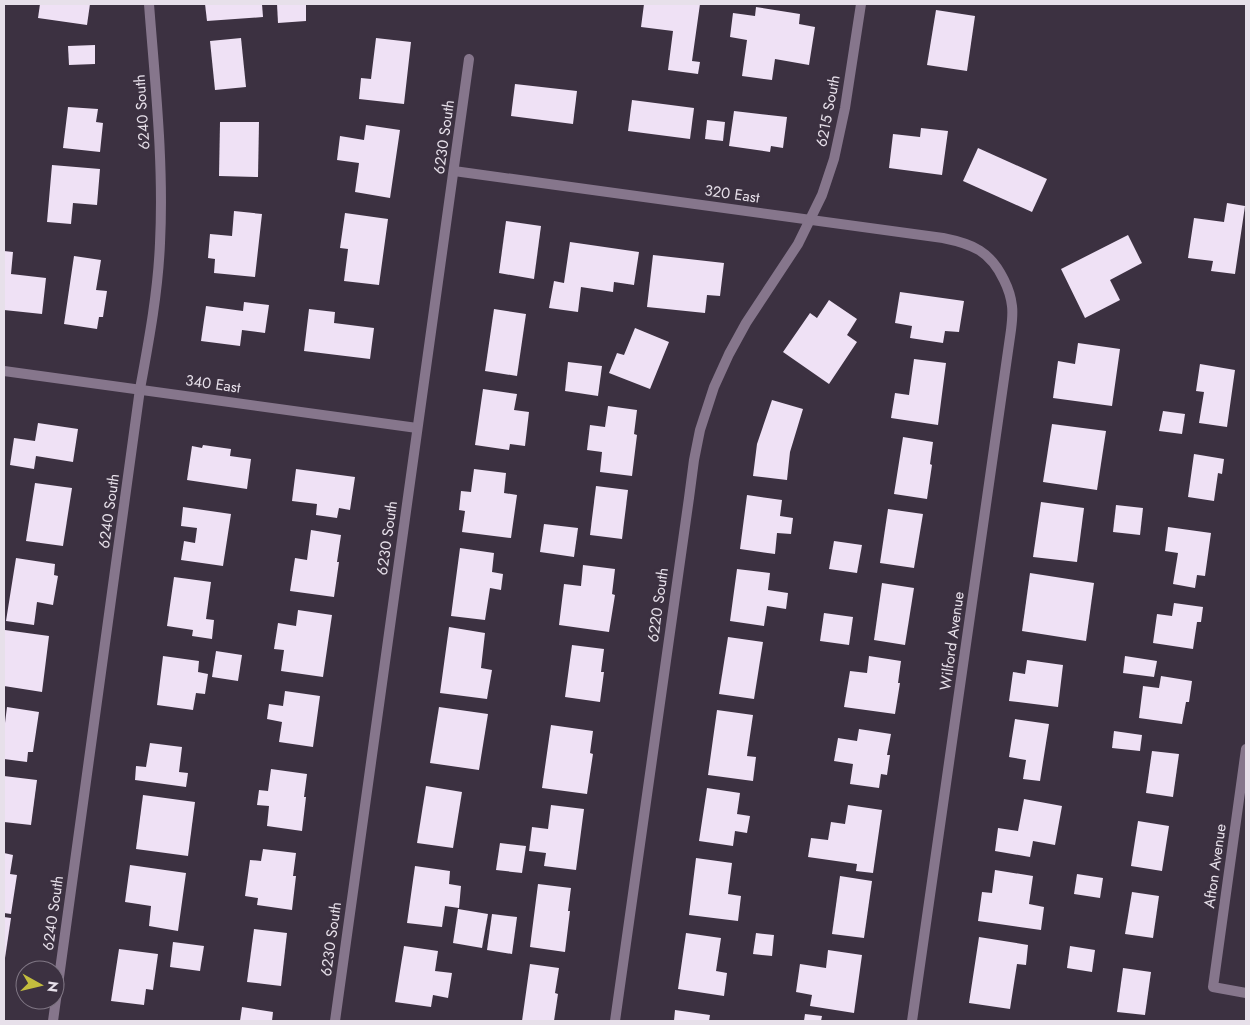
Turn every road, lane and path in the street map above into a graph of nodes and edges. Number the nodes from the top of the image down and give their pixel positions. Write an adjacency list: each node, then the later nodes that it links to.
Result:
1 (149, 4): 8 (street, 6240 South)
2 (861, 4): 5 (street, 6215 South)
3 (469, 60): 4 (street, 6230 South)
4 (454, 171): 5 (street, 320 East); 9 (street, 6230 South)
5 (810, 220): 6 (street, 320 East); 14 (street, 6220 South)
6 (998, 267): 15 (street, Wilford Avenue)
7 (4, 371): 8 (street, 340 East)
8 (140, 389): 9 (street, 340 East); 12 (street, 6240 South)
9 (417, 428): 13 (street, 6230 South)
10 (1246, 749): 11 (street, Afton Avenue)
11 (1246, 993)
12 (53, 1021)
13 (335, 1021)
14 (615, 1021)
15 (912, 1021)

